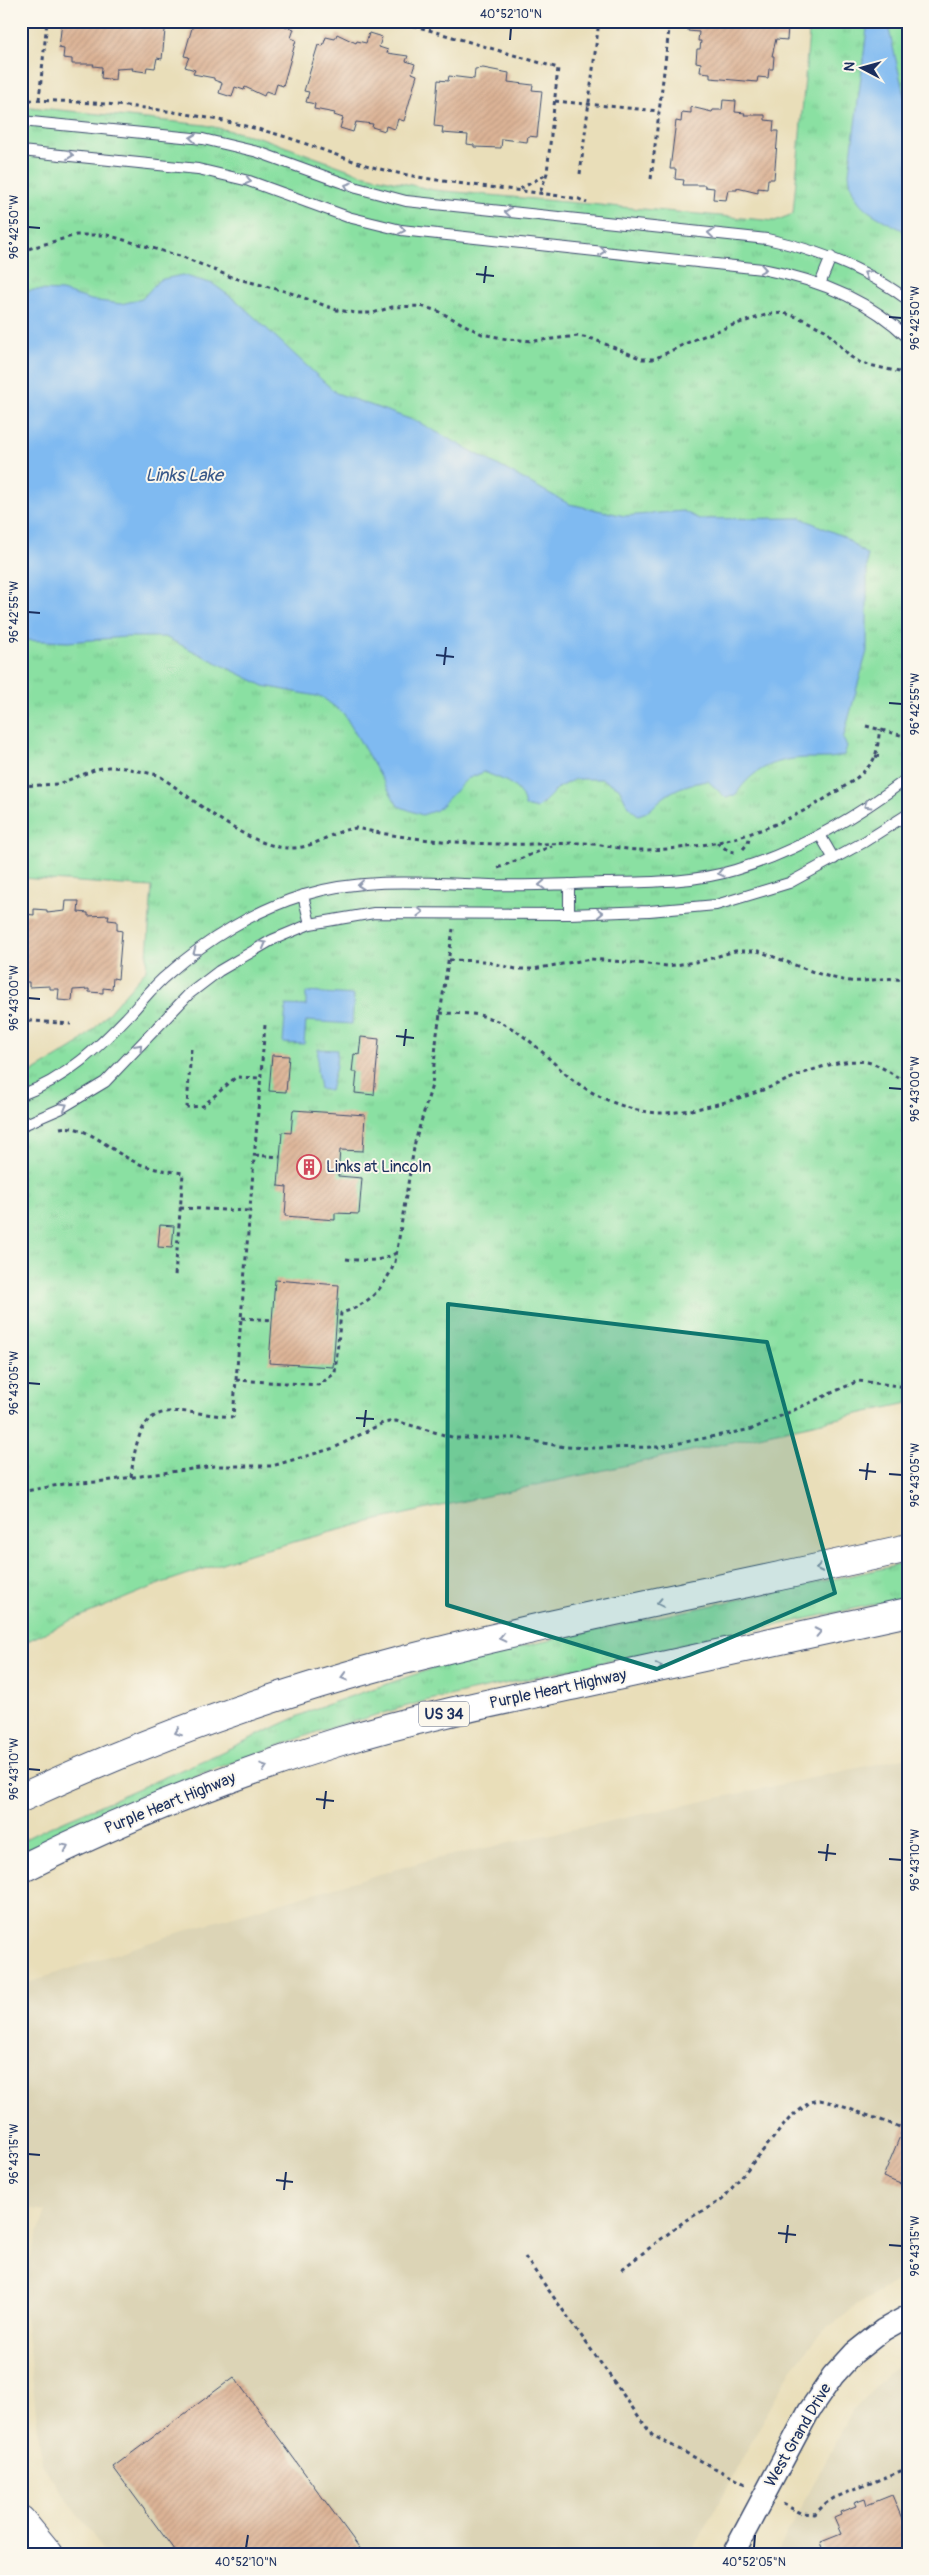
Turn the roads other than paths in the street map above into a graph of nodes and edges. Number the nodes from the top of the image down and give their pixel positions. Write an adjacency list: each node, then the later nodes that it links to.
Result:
1 (21, 121): 3 (lane, one-way to 1)
2 (21, 151): 4 (lane, one-way to 4)
3 (830, 257): 4 (lane); 5 (lane, one-way to 3)
4 (820, 284): 6 (lane)
5 (908, 300)
6 (908, 338)
7 (908, 778): 9 (lane, one-way to 9)
8 (908, 814): 10 (lane)
9 (820, 835): 10 (lane); 11 (lane, one-way to 11)
10 (834, 859): 13 (lane, one-way to 10)
11 (569, 884): 12 (lane, one-way to 12); 13 (lane)
12 (303, 895): 14 (lane); 15 (lane, one-way to 15)
13 (569, 914): 14 (lane, one-way to 13)
14 (310, 924): 16 (lane, one-way to 14)
15 (21, 1094)
16 (21, 1126)
17 (908, 1548): 19 (main road, one-way to 19)
18 (908, 1612): 20 (main road, Purple Heart Highway / US 34, one-way to 18)
19 (21, 1798)
20 (21, 1869)
21 (908, 2316): 24 (street, West Grand Drive)
22 (21, 2520): 23 (main road)
23 (49, 2554)
24 (733, 2554)

